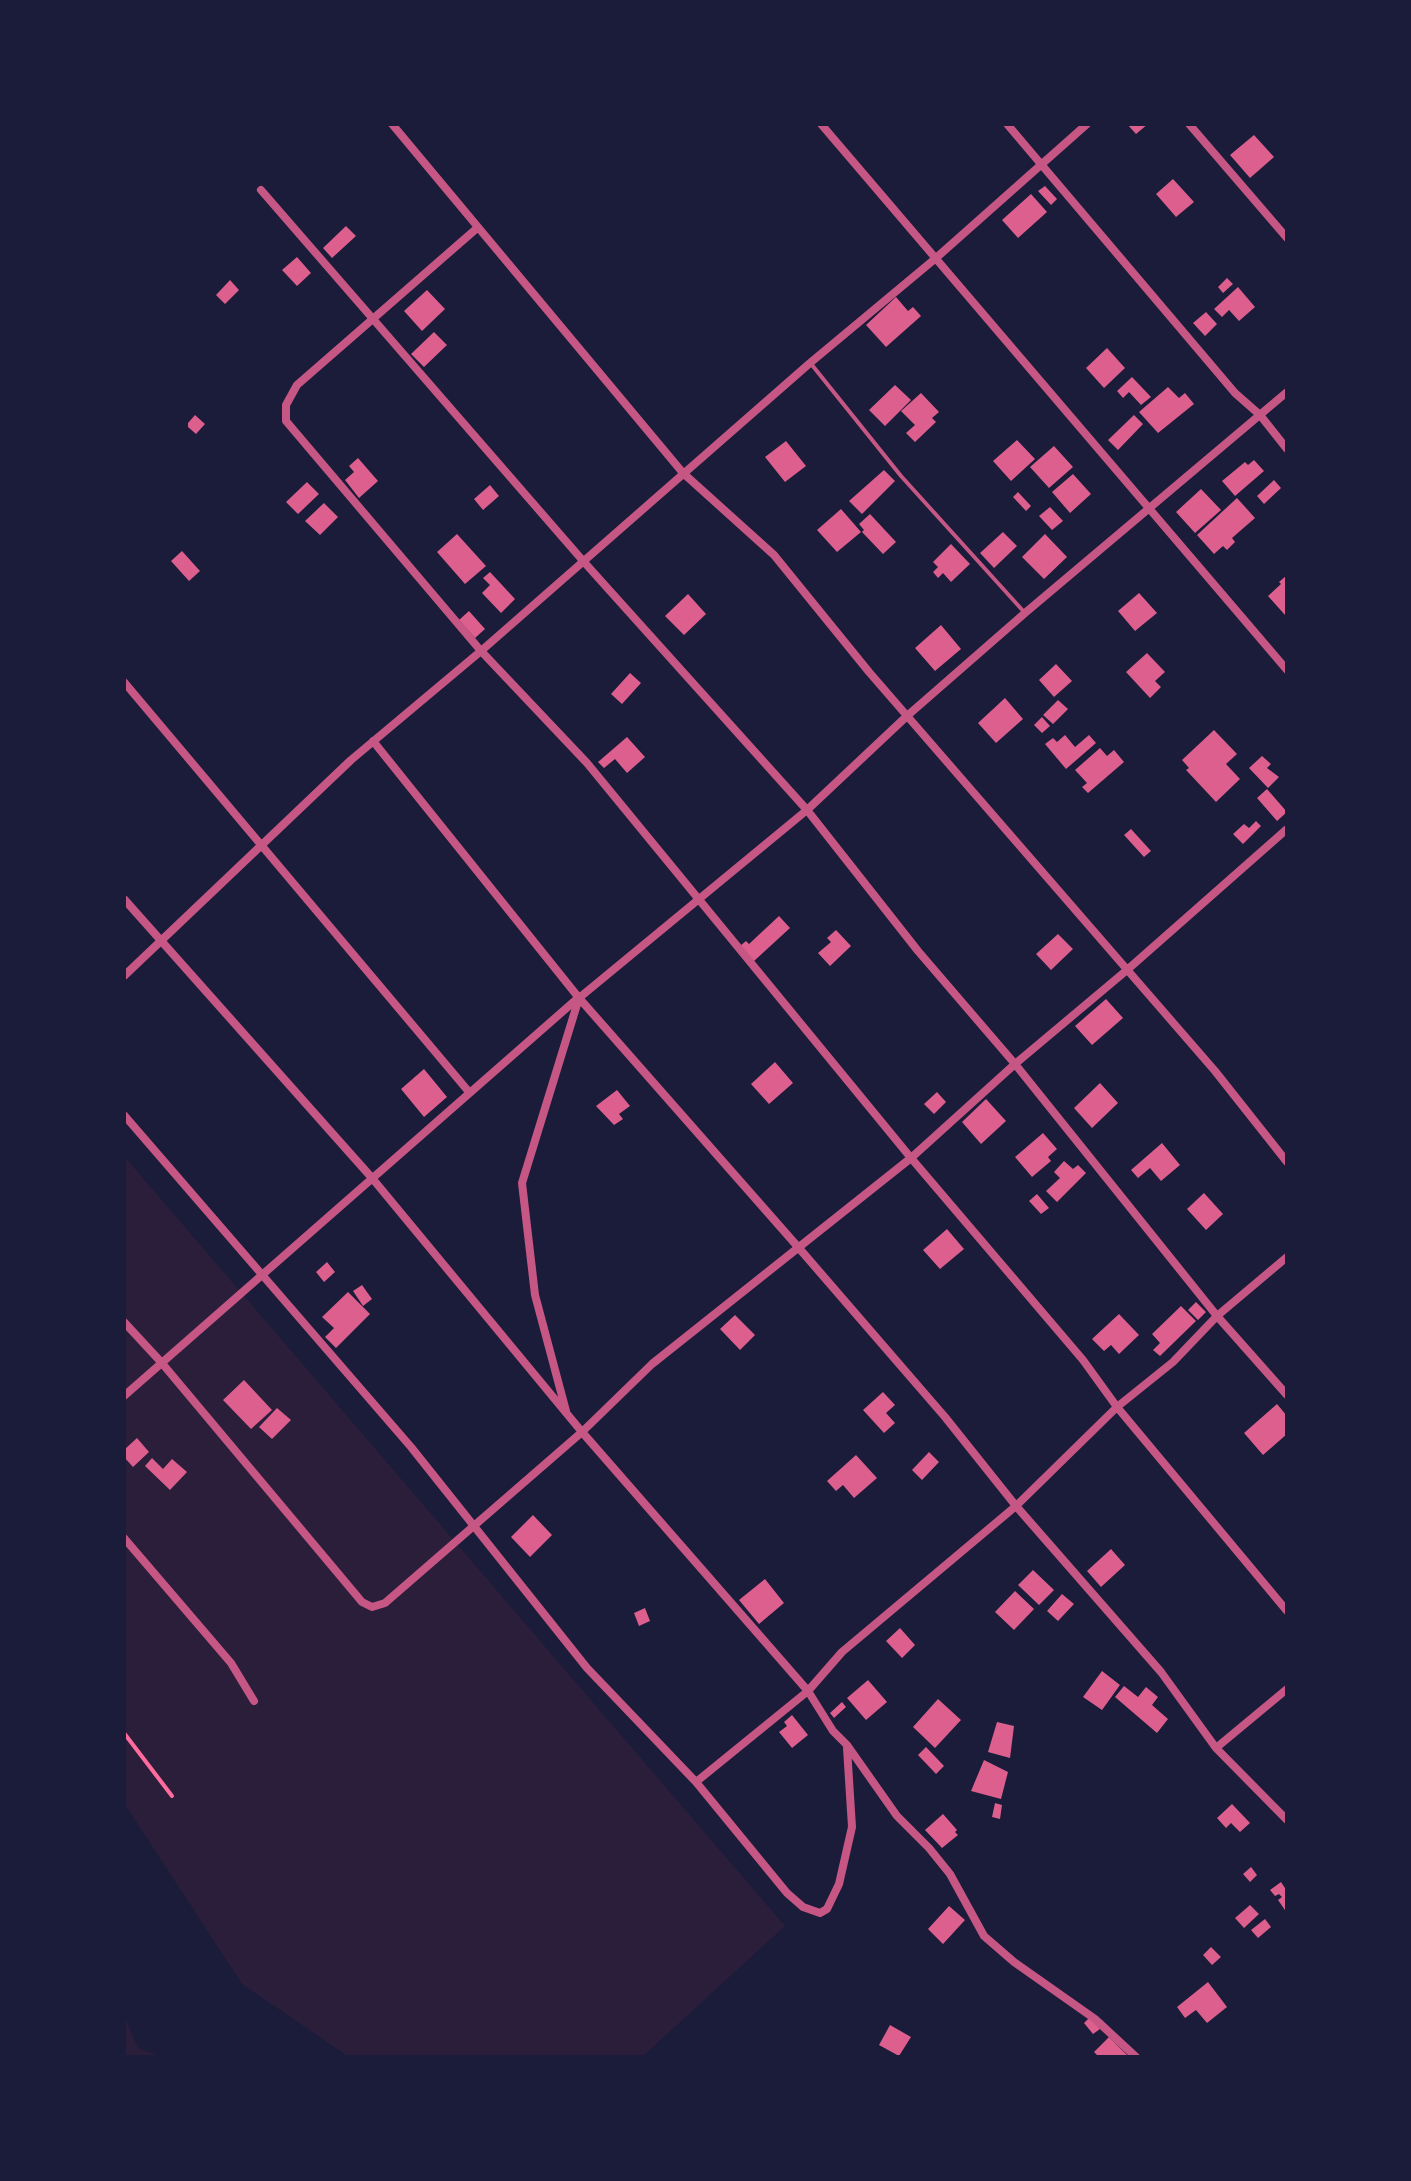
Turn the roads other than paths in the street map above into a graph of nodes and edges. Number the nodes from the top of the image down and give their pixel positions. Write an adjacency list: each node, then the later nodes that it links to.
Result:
1 (392, 124): 8 (street)
2 (821, 124): 10 (street)
3 (1007, 124): 6 (street)
4 (1087, 124): 6 (street)
5 (1189, 124): 9 (street)
6 (1040, 164): 10 (street); 14 (street)
7 (261, 190): 11 (street)
8 (476, 229): 11 (street); 16 (street)
9 (1287, 238)
10 (936, 258): 12 (street); 17 (street)
11 (374, 318): 18 (street); 20 (street)
12 (810, 363): 16 (street); 19 (lane)
13 (1287, 392): 14 (street)
14 (1260, 415): 15 (street); 17 (street)
15 (1287, 449)
16 (683, 473): 18 (street); 23 (street)
17 (1149, 508): 19 (street); 21 (street)
18 (584, 562): 20 (street); 25 (street)
19 (1025, 613): 23 (street)
20 (481, 651): 24 (street); 29 (street)
21 (1287, 670)
22 (124, 682): 27 (street)
23 (907, 716): 25 (street); 31 (street)
24 (373, 741): 27 (street); 33 (street)
25 (807, 810): 29 (street); 34 (street)
26 (1287, 829): 31 (street)
27 (262, 844): 30 (street); 35 (street)
28 (124, 899): 30 (street)
29 (698, 899): 33 (street); 37 (street)
30 (160, 941): 32 (street); 39 (street)
31 (1127, 970): 34 (street); 38 (street)
32 (124, 976)
33 (579, 998): 35 (street); 40 (street); 49 (street)
34 (1015, 1064): 37 (street); 43 (street)
35 (469, 1092): 39 (street)
36 (124, 1115): 42 (street)
37 (911, 1158): 40 (street); 48 (street)
38 (1287, 1162)
39 (372, 1178): 42 (street); 49 (street)
40 (798, 1247): 50 (street); 51 (street)
41 (1287, 1257): 43 (street)
42 (263, 1276): 45 (street); 52 (street)
43 (1217, 1316): 46 (street); 48 (street)
44 (124, 1322): 45 (street)
45 (161, 1362): 47 (street); 52 (street)
46 (1287, 1395)
47 (124, 1396)
48 (1117, 1407): 51 (street); 54 (street)
49 (568, 1415): 50 (street)
50 (582, 1432): 52 (street); 56 (street)
51 (1016, 1506): 56 (street); 59 (street)
52 (474, 1526): 60 (street)
53 (124, 1538): 57 (street)
54 (1287, 1611)
55 (1287, 1689): 59 (street)
56 (808, 1691): 58 (street); 60 (street)
57 (254, 1701)
58 (847, 1745): 60 (street); 62 (street)
59 (1216, 1748): 61 (street)
60 (696, 1782)
61 (1287, 1820)
62 (1136, 2057)

